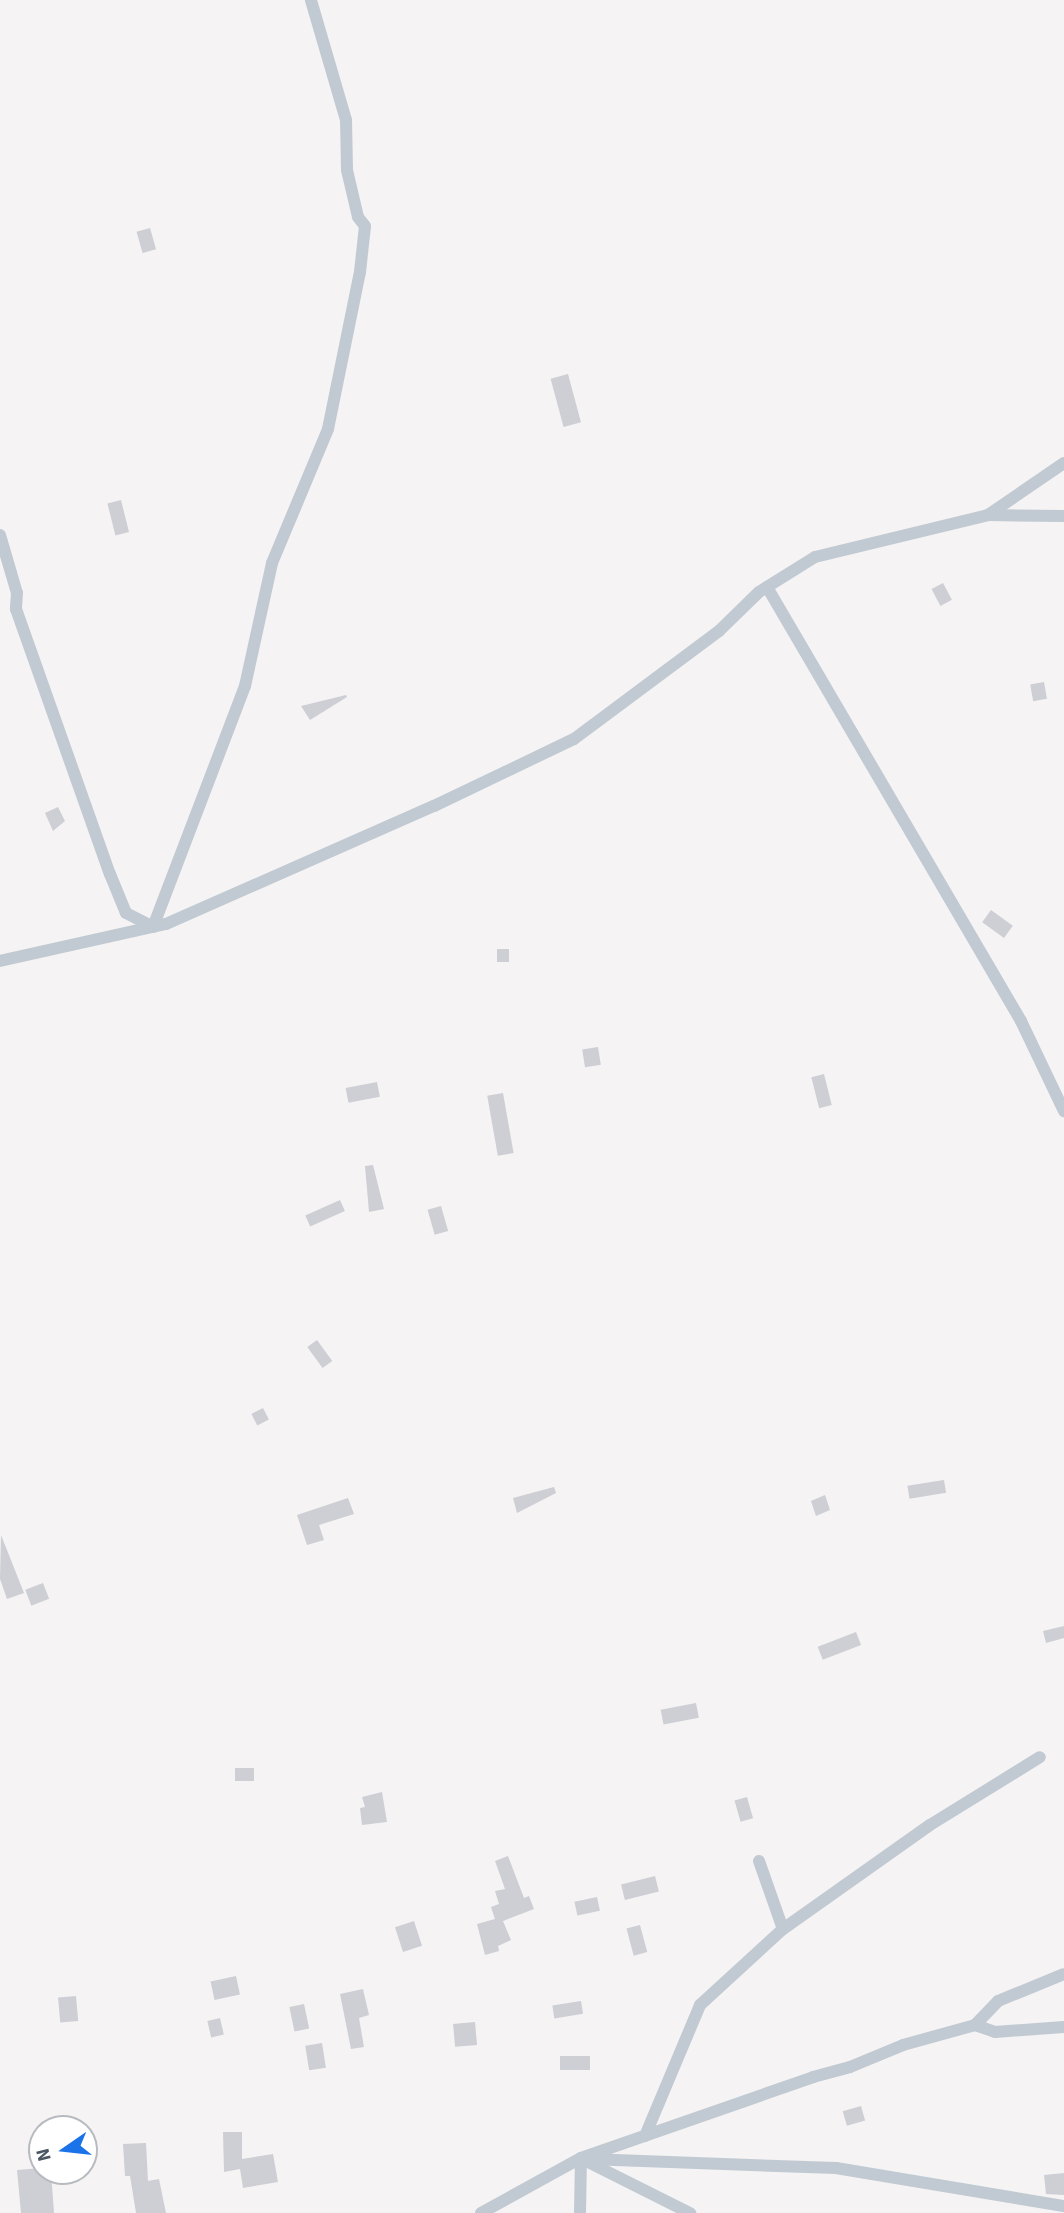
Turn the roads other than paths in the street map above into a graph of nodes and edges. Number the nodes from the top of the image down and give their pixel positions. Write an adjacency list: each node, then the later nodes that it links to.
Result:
1 (311, 0): 7 (street)
2 (1064, 463): 3 (street)
3 (988, 515): 4 (street); 6 (street)
4 (1064, 516)
5 (0, 535): 7 (street)
6 (767, 587): 7 (street); 9 (street)
7 (153, 927): 8 (street)
8 (0, 961)
9 (1064, 1111)
10 (1040, 1757): 12 (street)
11 (759, 1861): 12 (street)
12 (783, 1929): 16 (street)
13 (1064, 1974): 14 (street)
14 (975, 2025): 15 (street); 16 (street)
15 (1064, 2027)
16 (645, 2136): 17 (street)
17 (581, 2158): 18 (street); 19 (street); 20 (street); 21 (street)
18 (1064, 2206)
19 (481, 2213)
20 (580, 2213)
21 (690, 2213)

